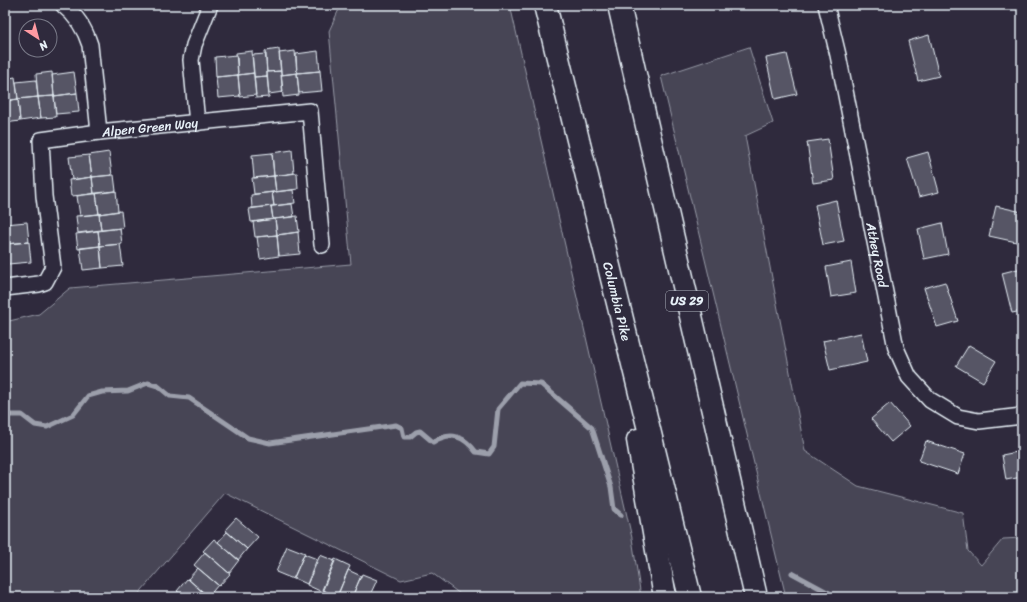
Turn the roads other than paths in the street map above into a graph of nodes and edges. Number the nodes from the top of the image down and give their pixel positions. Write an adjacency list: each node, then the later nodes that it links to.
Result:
1 (63, 5): 7 (street)
2 (210, 5): 6 (street)
3 (545, 5): 9 (highway, Columbia Pike)
4 (619, 5): 14 (highway, US 29)
5 (826, 5): 11 (street, Athey Road)
6 (197, 123): 7 (street, Alpen Green Way); 8 (street, Alpen Green Way)
7 (99, 132): 10 (street, Alpen Green Way)
8 (322, 245)
9 (606, 258): 12 (highway); 13 (highway, Columbia Pike)
10 (5, 288)
11 (1022, 416)
12 (665, 597)
13 (690, 597)
14 (756, 597)

